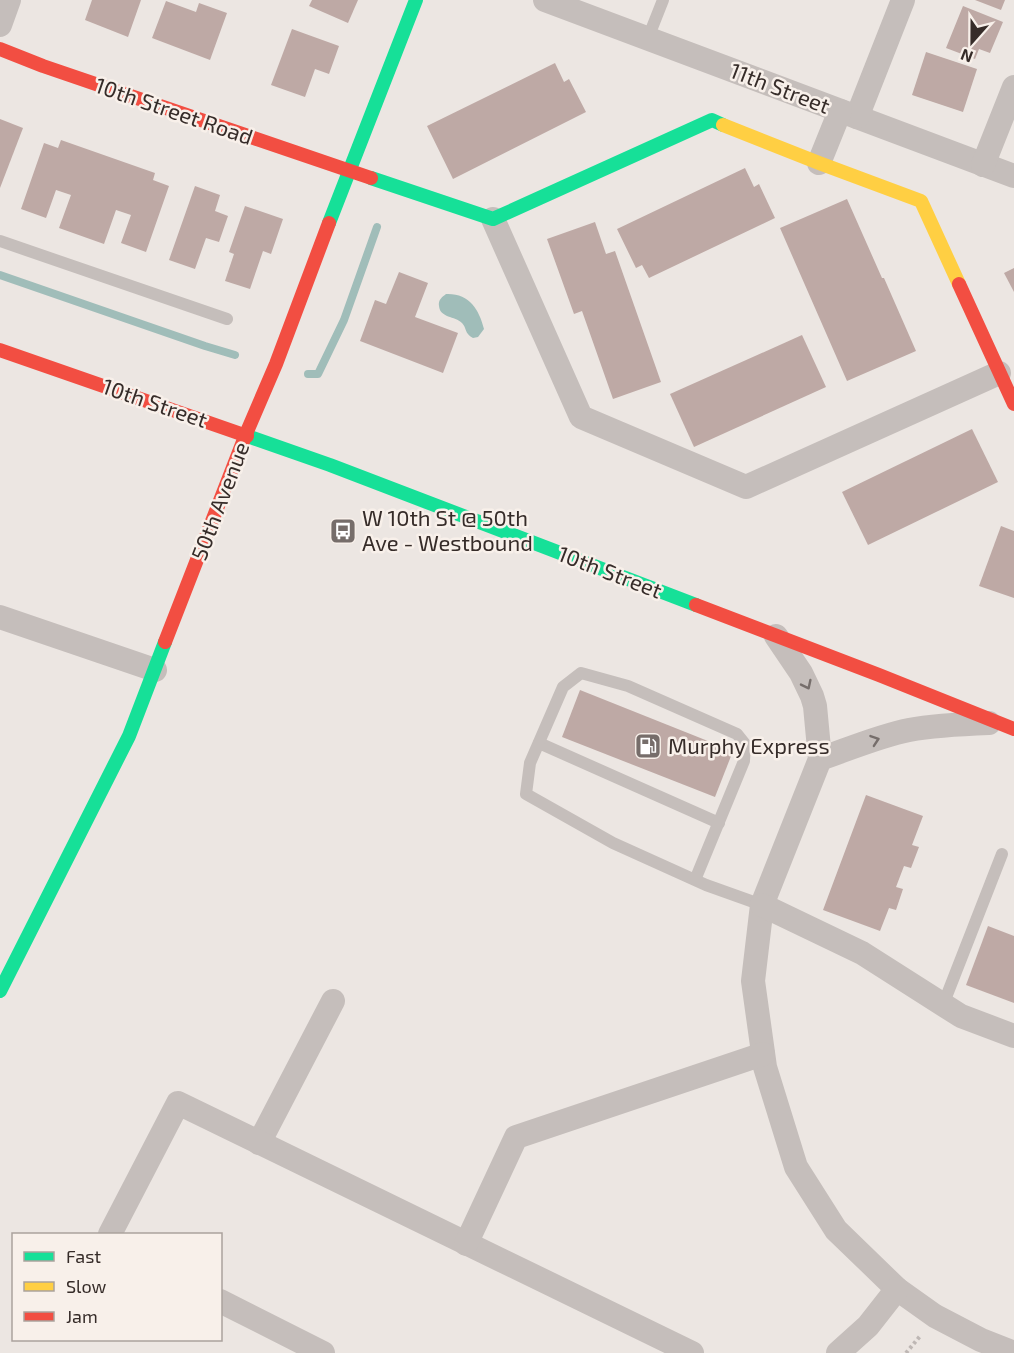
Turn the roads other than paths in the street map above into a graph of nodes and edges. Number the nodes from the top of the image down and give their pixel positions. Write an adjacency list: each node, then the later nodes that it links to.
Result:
1 (9, 0): 6 (street)
2 (416, 0): 13 (street, 50th Avenue)
3 (546, 0): 7 (street, 11th Street)
4 (663, 0): 7 (lane)
5 (903, 0): 10 (street)
6 (0, 25)
7 (648, 38): 10 (street, 11th Street)
8 (0, 49): 13 (street, 10th Street Road)
9 (1014, 87): 12 (street)
10 (849, 114): 11 (street); 12 (street, 11th Street)
11 (819, 163): 15 (street); 19 (street)
12 (983, 165): 14 (street, 11th Street)
13 (349, 171): 15 (street, 10th Street Road); 21 (street, 50th Avenue)
14 (1014, 176)
15 (493, 219): 19 (street)
16 (0, 241): 17 (lane)
17 (227, 319)
18 (0, 350): 21 (street, 10th Street)
19 (999, 373): 20 (street)
20 (1014, 404)
21 (246, 434): 23 (street, 10th Street); 24 (street, 50th Avenue)
22 (0, 617): 24 (street)
23 (776, 636): 25 (street, 10th Street); 27 (street, one-way to 27)
24 (155, 670): 32 (street, 50th Avenue)
25 (1004, 726): 27 (street, one-way to 25)
26 (539, 743): 28 (lane); 28 (lane); 30 (lane)
27 (820, 759): 31 (street)
28 (719, 823): 30 (lane)
29 (1002, 854): 34 (lane)
30 (695, 880): 31 (lane)
31 (762, 905): 34 (street); 36 (street)
32 (0, 991)
33 (333, 1001): 37 (street)
34 (943, 1005): 35 (street)
35 (1014, 1036)
36 (763, 1054): 39 (street); 40 (street)
37 (259, 1143): 38 (street); 39 (street)
38 (111, 1233)
39 (466, 1244): 43 (street)
40 (897, 1289): 44 (street); 45 (street)
41 (222, 1302): 42 (street)
42 (324, 1353)
43 (692, 1353)
44 (838, 1353)
45 (1014, 1353)

